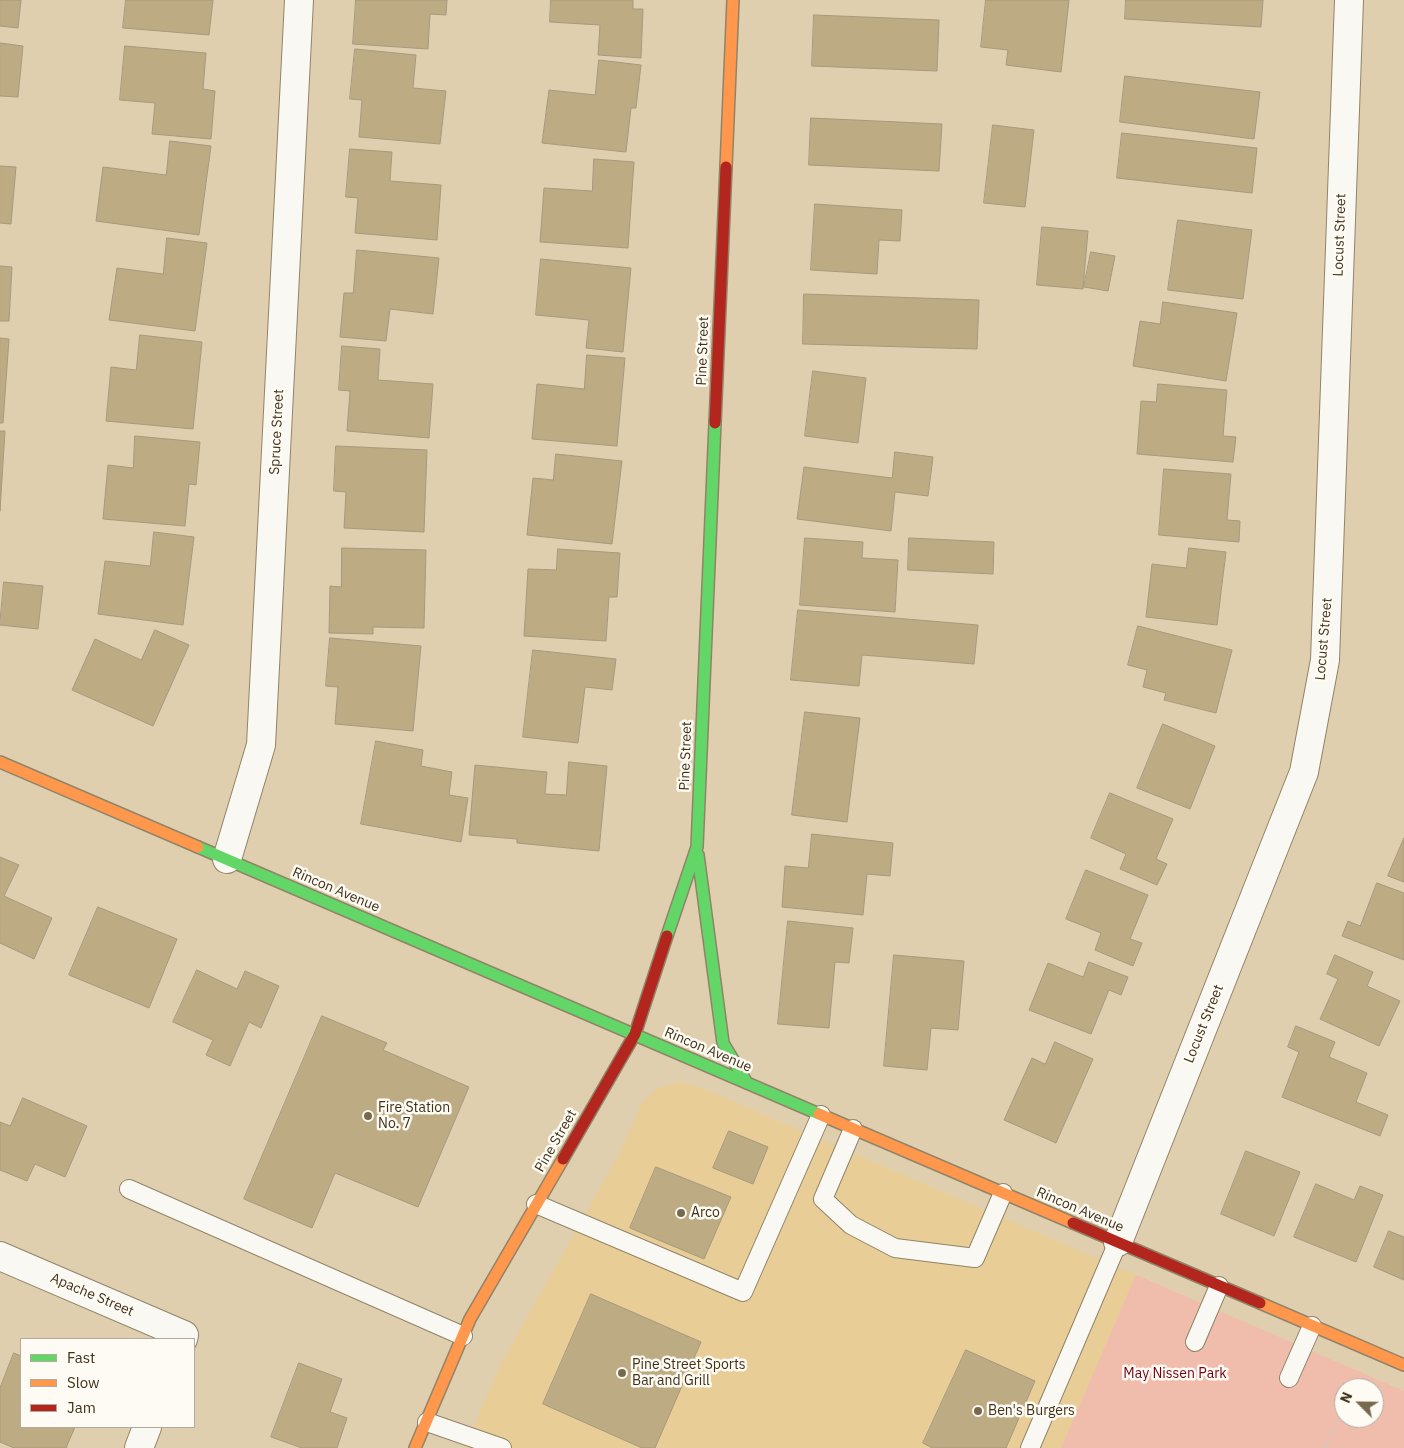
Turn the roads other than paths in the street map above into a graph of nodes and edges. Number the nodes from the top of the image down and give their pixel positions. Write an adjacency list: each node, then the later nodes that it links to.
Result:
1 (299, 0): 6 (street, Spruce Street)
2 (733, 0): 5 (street, Pine Street)
3 (1349, 0): 14 (street, Locust Street)
4 (0, 762): 6 (street, Rincon Avenue)
5 (697, 847): 7 (street, Pine Street); 8 (street)
6 (227, 859): 7 (street, Rincon Avenue)
7 (635, 1034): 8 (street, Rincon Avenue); 13 (street, Pine Street)
8 (747, 1083): 9 (street, Rincon Avenue)
9 (821, 1115): 10 (street, Rincon Avenue); 13 (lane)
10 (853, 1128): 12 (street, Rincon Avenue); 12 (lane)
11 (130, 1189): 18 (lane)
12 (1003, 1193): 14 (street, Rincon Avenue)
13 (536, 1204): 18 (street, Pine Street)
14 (1118, 1242): 16 (street, Rincon Avenue); 28 (lane)
15 (0, 1256): 19 (street, Apache Street)
16 (1219, 1286): 17 (street, Rincon Avenue); 20 (lane)
17 (1312, 1326): 21 (street, Rincon Avenue); 22 (lane)
18 (463, 1336): 23 (street, Pine Street)
19 (183, 1337)
20 (1195, 1342)
21 (1404, 1365)
22 (1289, 1378)
23 (427, 1422): 26 (street, Pine Street); 27 (lane)
24 (147, 1428): 25 (street)
25 (138, 1448)
26 (415, 1448)
27 (502, 1448)
28 (1030, 1448)

